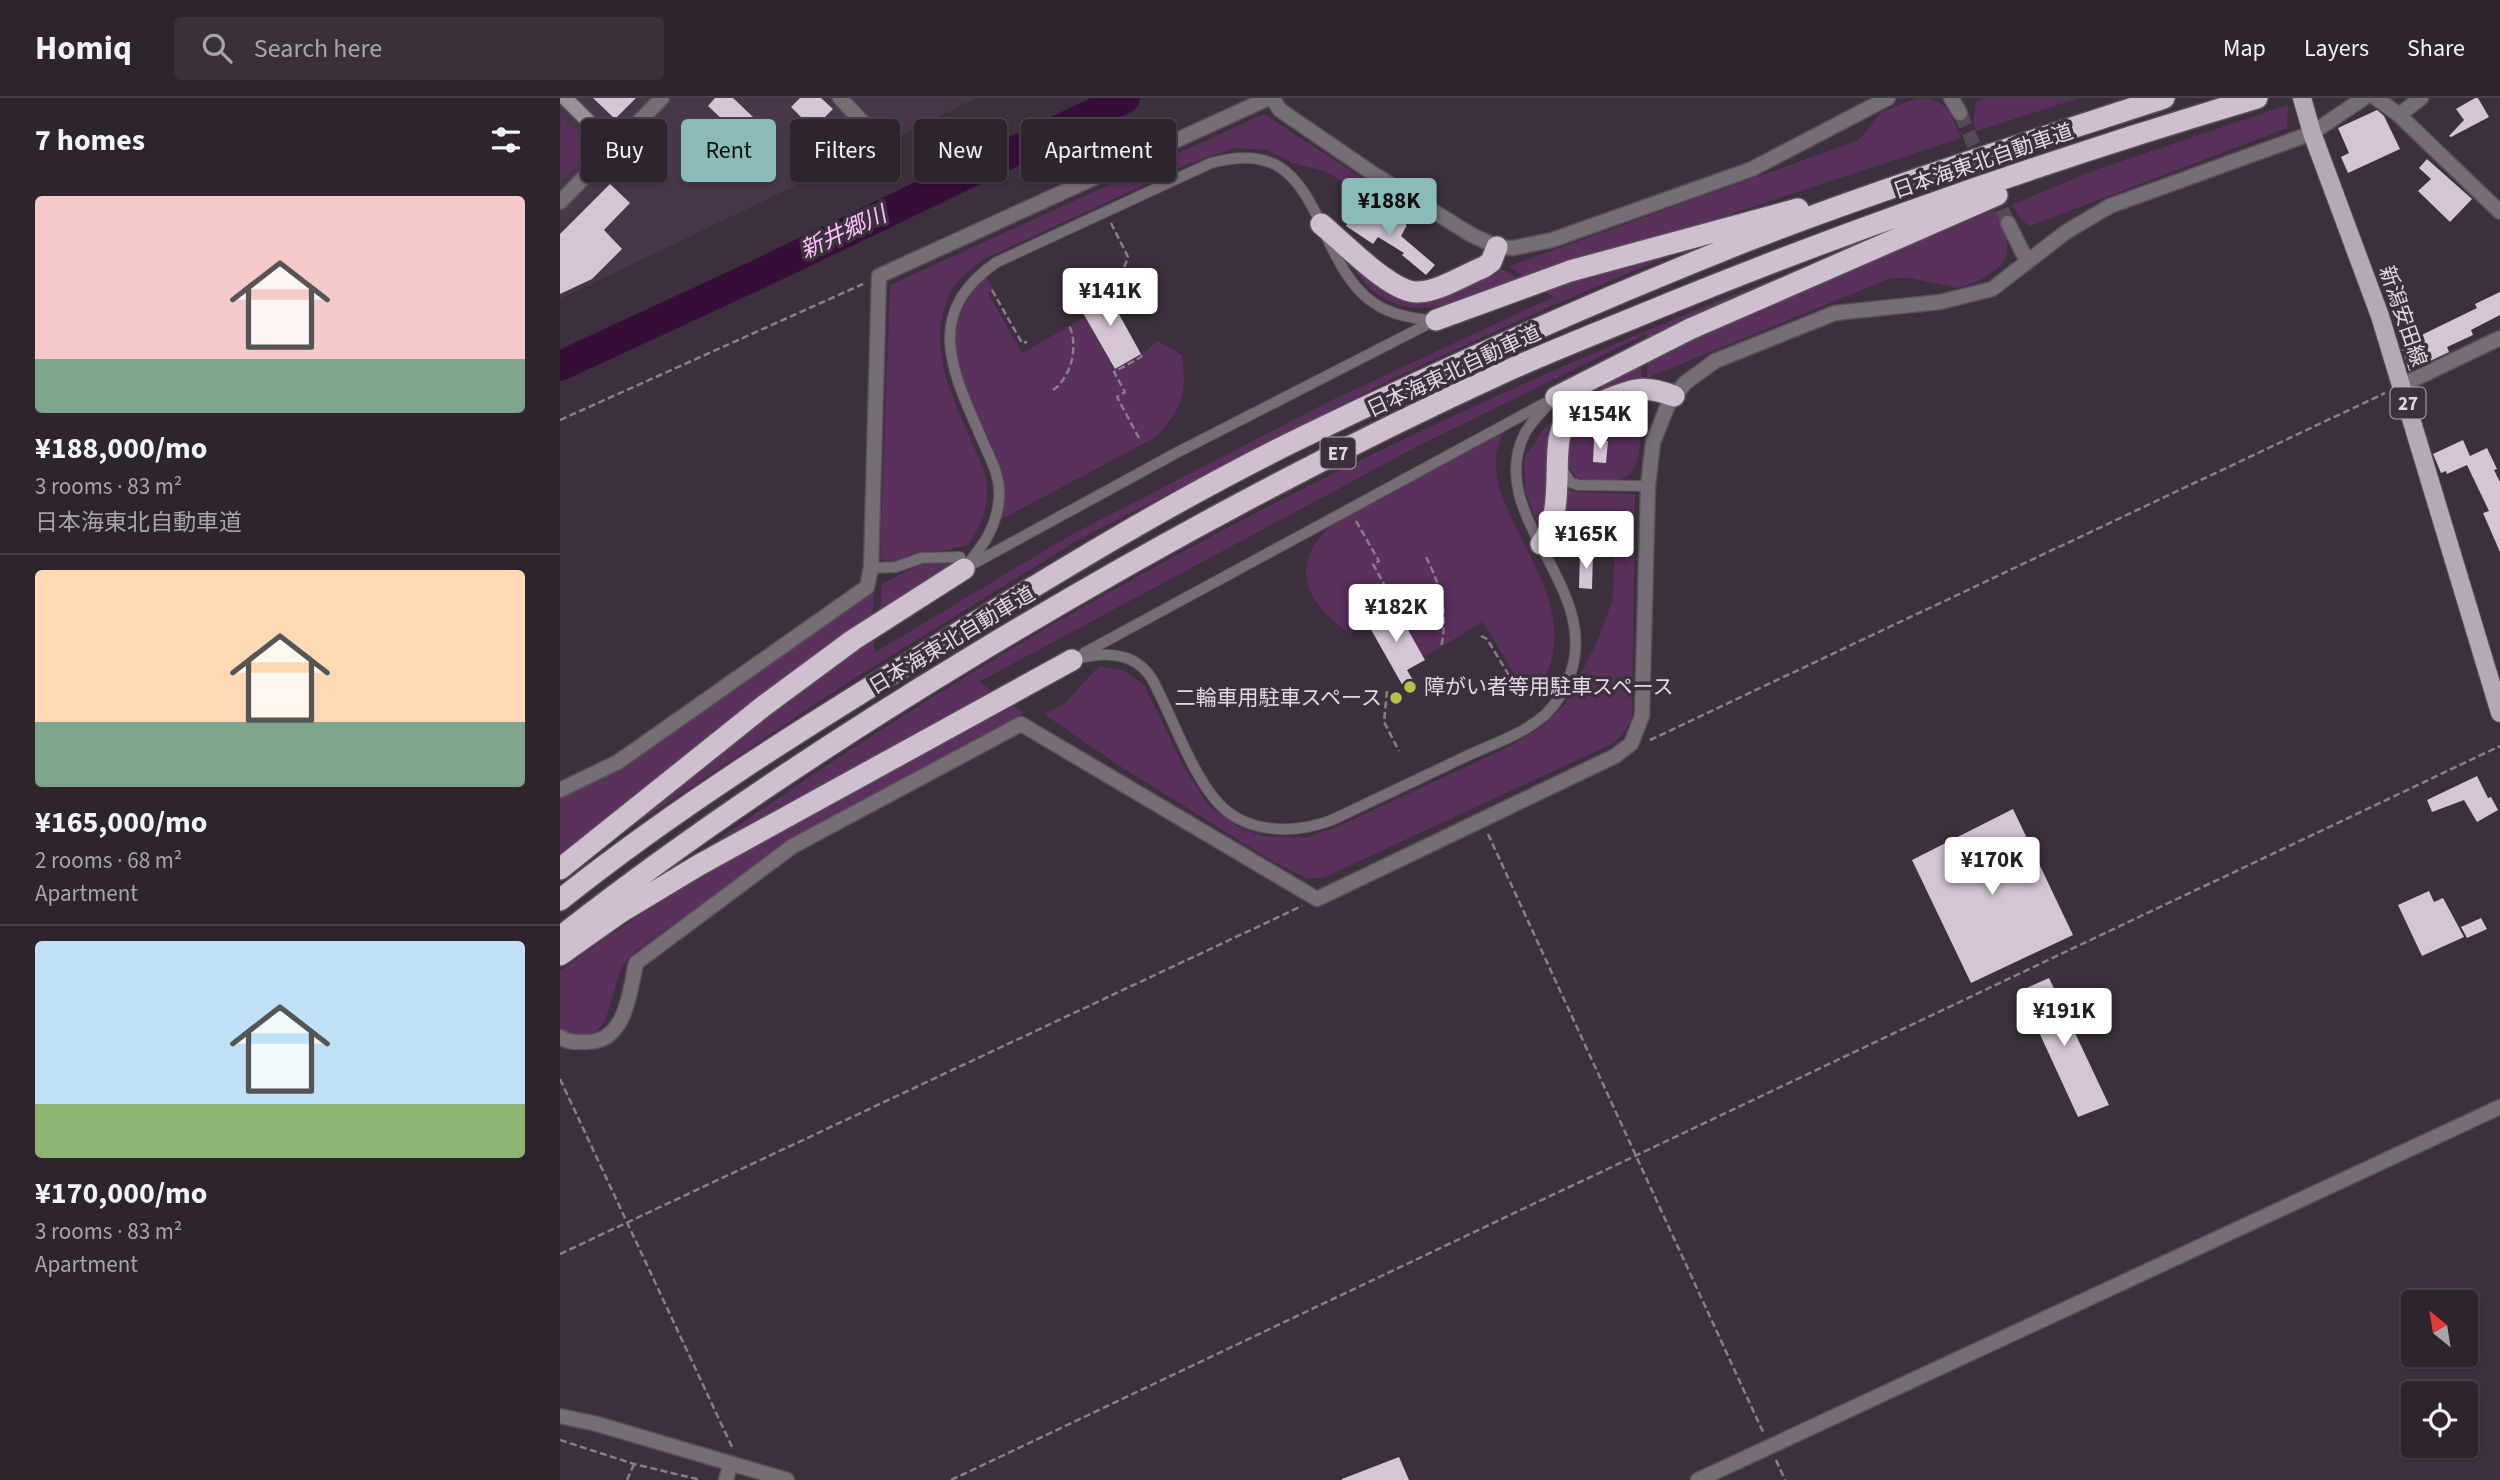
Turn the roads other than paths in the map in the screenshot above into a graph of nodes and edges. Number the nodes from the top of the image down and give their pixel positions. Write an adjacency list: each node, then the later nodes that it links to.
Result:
1 (565, 98): 17 (street)
2 (662, 98): 18 (street)
3 (839, 98): 19 (street)
4 (1271, 98): 26 (street); 37 (street)
5 (1888, 98): 26 (street)
6 (1951, 98): 14 (street)
7 (2154, 98): 28 (highway)
8 (2164, 98): 42 (highway, 日本海東北自動車道 / E7)
9 (2257, 98): 16 (highway, 日本海東北自動車道 / E7)
10 (2302, 98): 20 (main road, 新潟安田線 / 27)
11 (2364, 98): 20 (street)
12 (2376, 98): 15 (street)
13 (2421, 98): 15 (street)
14 (1960, 113)
15 (2399, 115): 23 (street)
16 (2190, 118): 32 (highway); 43 (highway, 日本海東北自動車道 / E7)
17 (586, 119)
18 (641, 119)
19 (859, 119)
20 (2312, 133): 27 (street); 30 (main road, 新潟安田線 / 27)
21 (581, 181): 22 (street)
22 (560, 202)
23 (2500, 212)
24 (2008, 223): 27 (street)
25 (1321, 224): 26 (highway); 28 (lane); 36 (lane)
26 (1497, 247)
27 (2027, 261): 31 (street)
28 (1436, 320): 36 (lane)
29 (2500, 338): 30 (street)
30 (2402, 385): 39 (main road, 新潟安田線 / 27)
31 (1674, 396): 33 (highway); 34 (street)
32 (1556, 397): 35 (lane); 38 (lane)
33 (1558, 455): 34 (lane); 35 (highway)
34 (1648, 486): 45 (street)
35 (1541, 544): 38 (lane)
36 (962, 563): 37 (lane); 41 (highway)
37 (871, 568): 40 (street)
38 (1072, 660): 44 (highway)
39 (2500, 713)
40 (560, 790)
41 (560, 869)
42 (560, 900)
43 (560, 937)
44 (560, 955)
45 (560, 1038)
46 (2500, 1107): 51 (street)
47 (560, 1416): 48 (street)
48 (736, 1466): 49 (street); 50 (street)
49 (726, 1480)
50 (787, 1480)
51 (1698, 1480)

